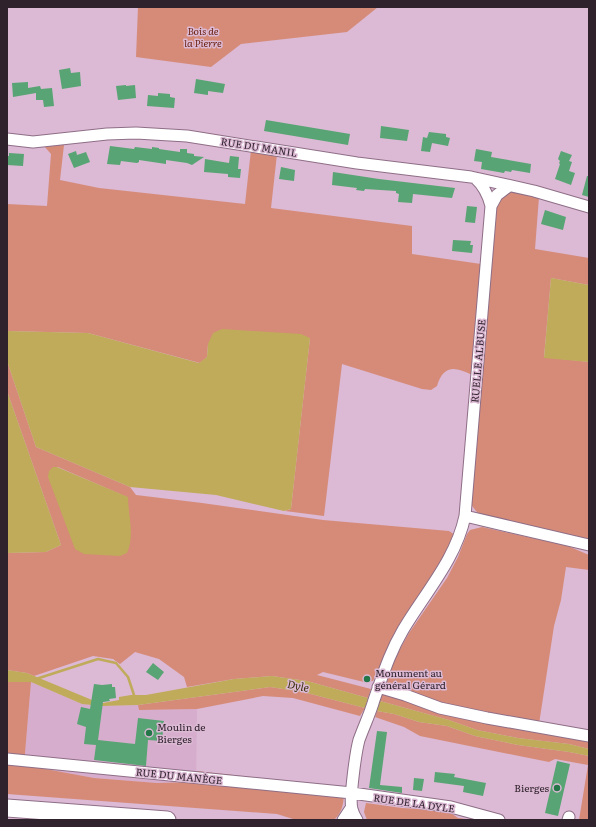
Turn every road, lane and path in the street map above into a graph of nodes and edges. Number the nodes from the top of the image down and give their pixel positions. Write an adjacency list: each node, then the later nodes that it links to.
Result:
1 (7, 139): 2 (street, RUE DU MANIL)
2 (475, 178): 3 (street, RUE DU MANIL); 4 (street, RUELLE AL'BUSE)
3 (509, 186): 4 (street); 5 (street, RUE DU MANIL)
4 (491, 206): 6 (street, RUELLE AL'BUSE)
5 (589, 207)
6 (465, 516): 7 (street); 8 (street, RUELLE AL'BUSE)
7 (589, 545)
8 (378, 687): 9 (street); 11 (street, RUELLE AL'BUSE)
9 (589, 736)
10 (7, 759): 11 (street, RUE DU MANÈGE)
11 (352, 793): 13 (street, RUELLE AL'BUSE); 19 (street, RUE DE LA DYLE)
12 (7, 808): 16 (highway)
13 (351, 808): 17 (street); 18 (street)
14 (7, 816): 15 (highway)
15 (29, 820)
16 (167, 820)
17 (343, 820)
18 (357, 820)
19 (499, 820)

